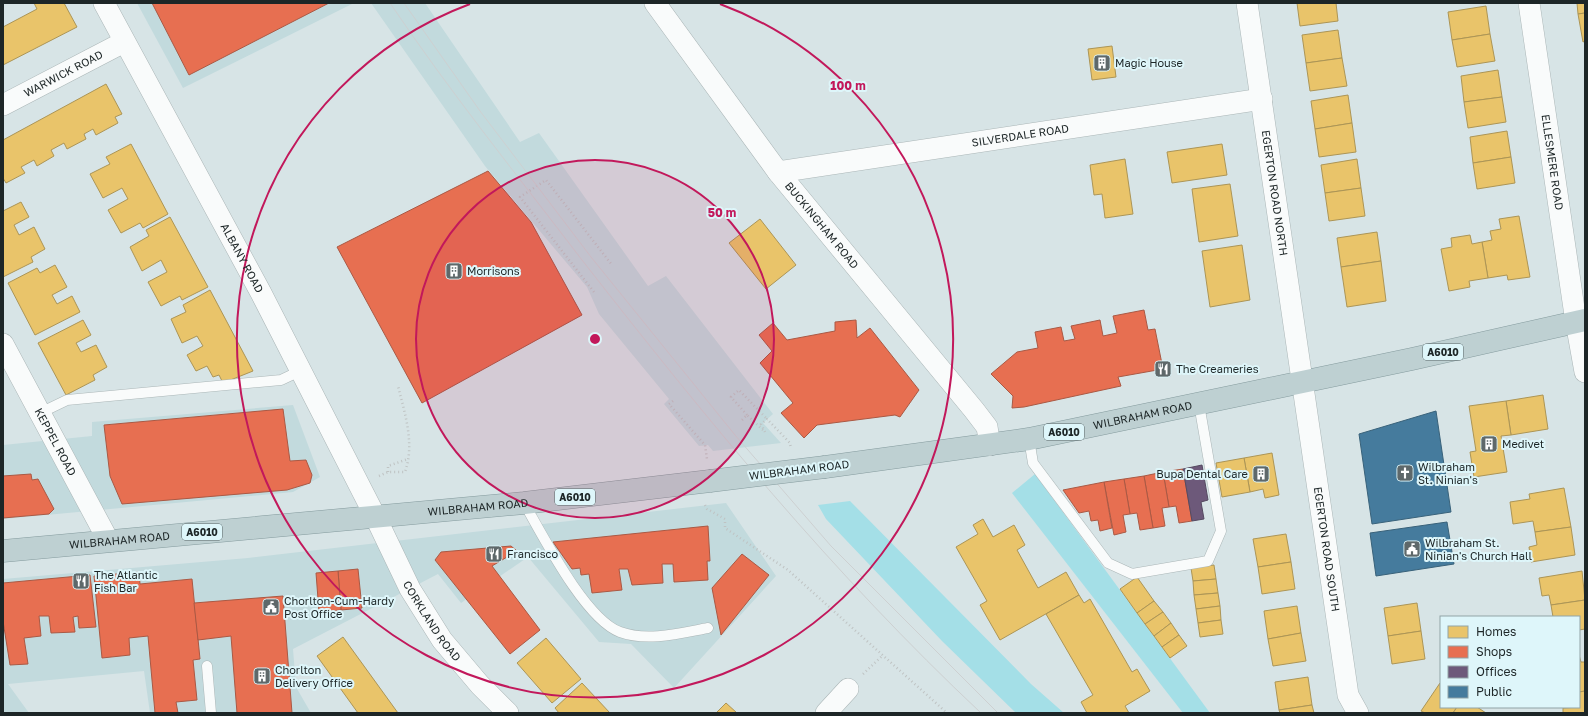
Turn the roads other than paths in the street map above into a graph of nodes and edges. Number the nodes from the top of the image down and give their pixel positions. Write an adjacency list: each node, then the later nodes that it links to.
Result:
1 (104, 3): 5 (street, ALBANY ROAD)
2 (654, 3): 8 (street, BUCKINGHAM ROAD)
3 (1247, 3): 6 (street, EGERTON ROAD NORTH)
4 (1529, 3): 9 (street, ELLESMERE ROAD)
5 (124, 42): 7 (street, WARWICK ROAD); 11 (street, ALBANY ROAD)
6 (1262, 99): 8 (street, SILVERDALE ROAD); 13 (street, EGERTON ROAD NORTH)
7 (3, 105)
8 (778, 172): 17 (street, BUCKINGHAM ROAD)
9 (1580, 321): 12 (street, ELLESMERE ROAD); 13 (highway, WILBRAHAM ROAD / A6010)
10 (3, 344): 15 (street, KEPPEL ROAD)
11 (300, 371): 15 (lane); 19 (street, ALBANY ROAD)
12 (1585, 372)
13 (1301, 383): 14 (highway, WILBRAHAM ROAD / A6010); 28 (street, EGERTON ROAD SOUTH)
14 (1199, 404): 16 (highway, WILBRAHAM ROAD / A6010); 16 (lane)
15 (40, 414): 20 (street, KEPPEL ROAD)
16 (1029, 439): 17 (highway, WILBRAHAM ROAD / A6010)
17 (990, 445): 18 (highway, WILBRAHAM ROAD / A6010, bridge)
18 (524, 503): 19 (highway, WILBRAHAM ROAD / A6010); 22 (lane)
19 (375, 516): 20 (highway, WILBRAHAM ROAD / A6010); 26 (street, CORKLAND ROAD)
20 (108, 540): 21 (highway, WILBRAHAM ROAD / A6010)
21 (3, 551)
22 (708, 628)
23 (207, 666): 25 (lane)
24 (848, 689): 27 (street)
25 (211, 713)
26 (508, 713)
27 (826, 713)
28 (1358, 713)

